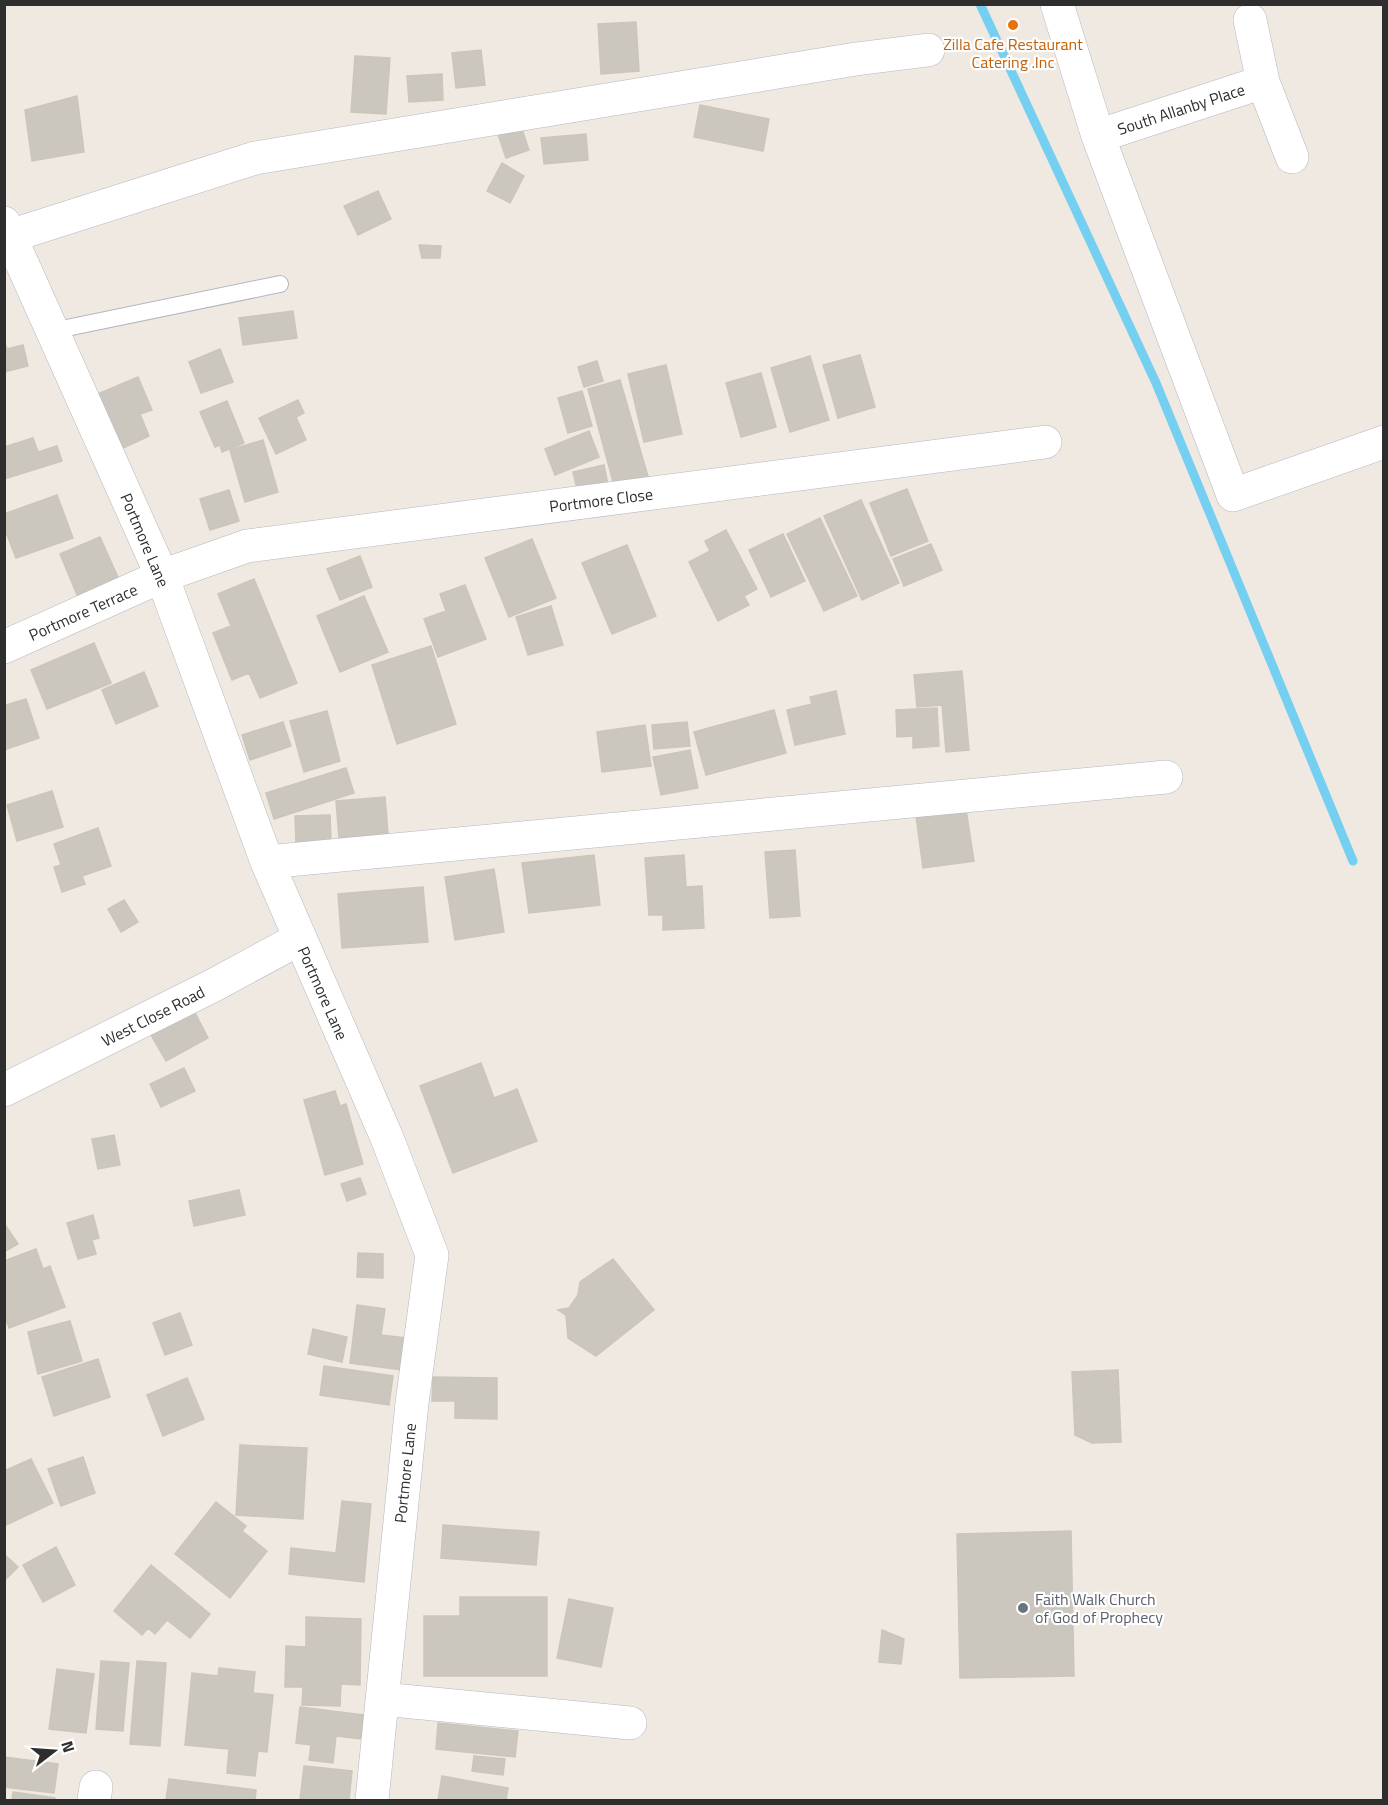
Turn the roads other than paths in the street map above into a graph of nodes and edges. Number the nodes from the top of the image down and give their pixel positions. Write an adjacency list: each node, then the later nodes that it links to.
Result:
1 (1058, 4): 5 (street)
2 (1250, 20): 4 (street, South Allanby Place)
3 (927, 50): 7 (street)
4 (1263, 82): 5 (street, South Allanby Place); 6 (street, South Allanby Place)
5 (1098, 136): 11 (street)
6 (1292, 157)
7 (7, 230): 9 (street, Portmore Lane)
8 (280, 284): 9 (lane)
9 (52, 331): 12 (street, Portmore Lane)
10 (1045, 442): 12 (street, Portmore Close)
11 (1381, 451)
12 (162, 576): 13 (street, Portmore Terrace); 15 (street, Portmore Lane)
13 (4, 647)
14 (1166, 777): 15 (street)
15 (267, 862): 16 (street, Portmore Lane)
16 (299, 939): 17 (street, West Close Road); 18 (street, Portmore Lane)
17 (4, 1089)
18 (382, 1700): 19 (street); 20 (street, Portmore Lane)
19 (630, 1723)
20 (372, 1800)

